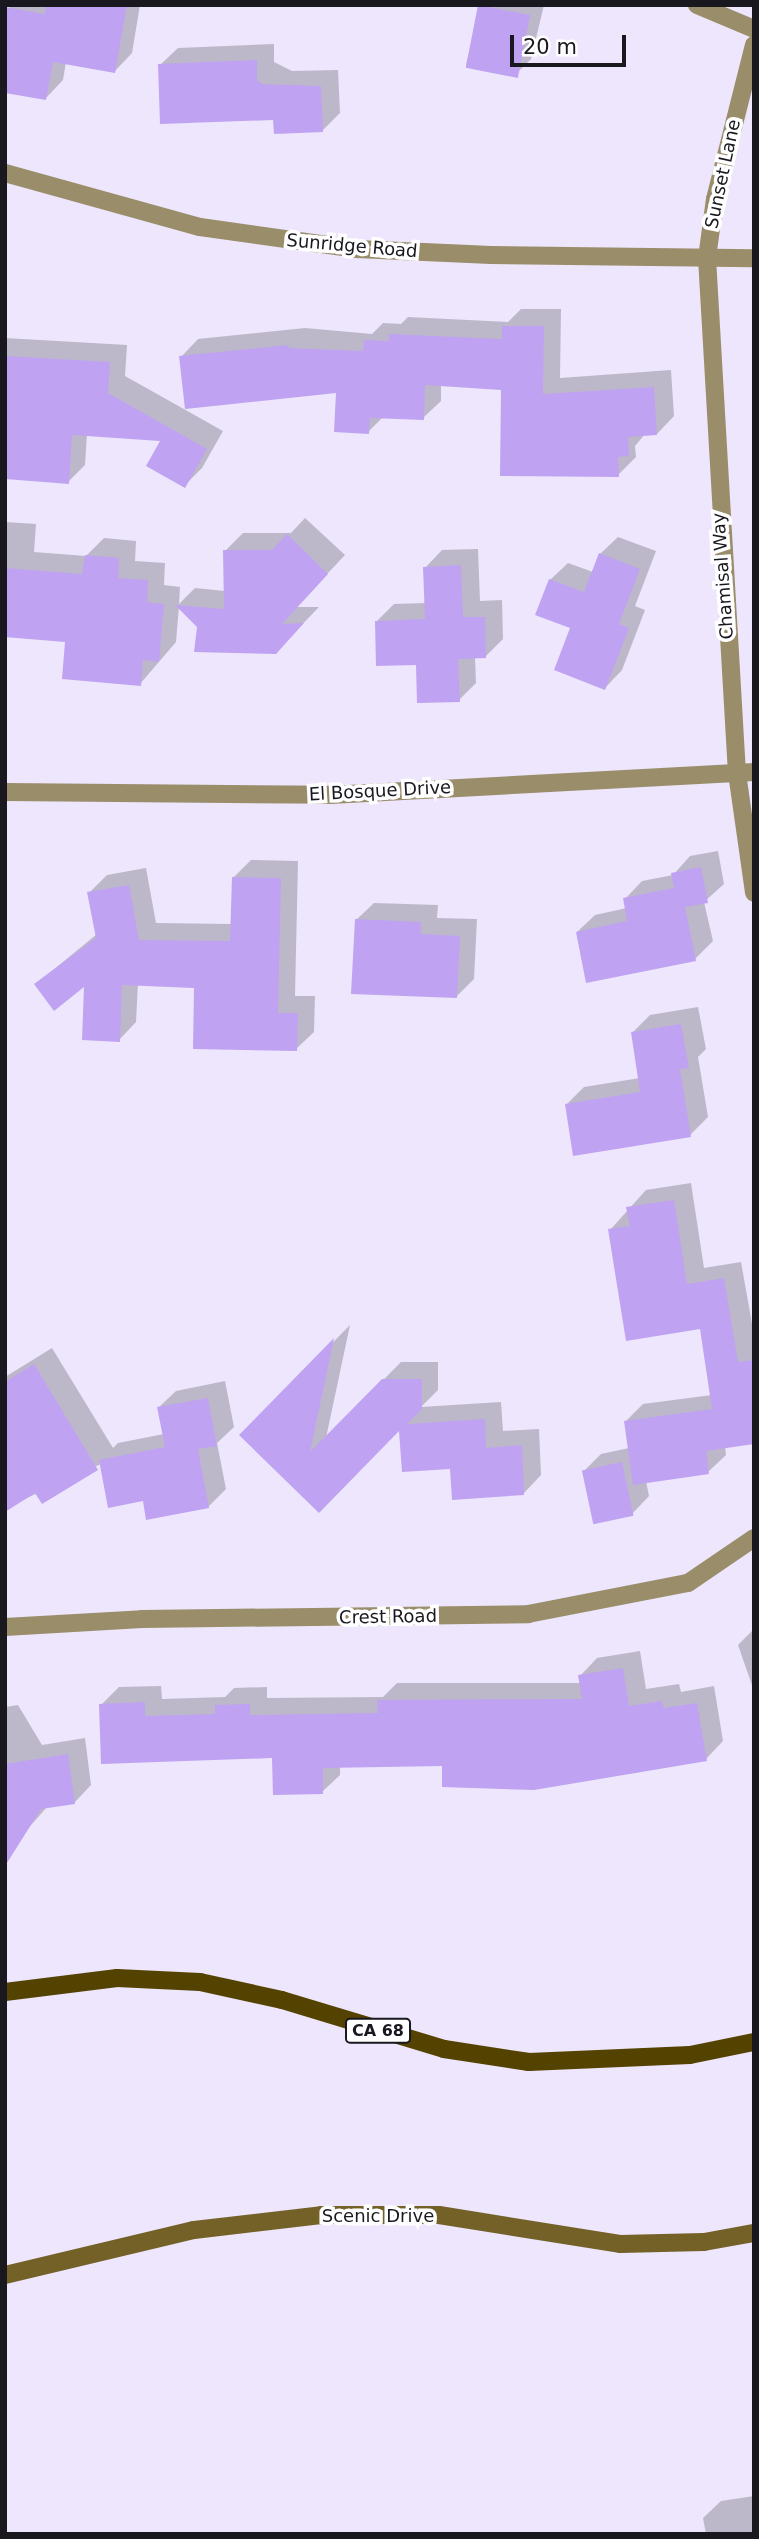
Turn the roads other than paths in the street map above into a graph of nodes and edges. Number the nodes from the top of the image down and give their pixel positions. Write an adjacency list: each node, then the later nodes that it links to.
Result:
1 (697, 5): 2 (street)
2 (754, 29)
3 (754, 45): 5 (street, Sunset Lane)
4 (5, 173): 5 (street, Sunridge Road)
5 (707, 258): 6 (street); 7 (street, Chamisal Way)
6 (754, 258)
7 (745, 773): 8 (street, El Bosque Drive); 9 (street, Chamisal Way)
8 (5, 792)
9 (754, 893)
10 (754, 1538): 11 (street, Crest Road)
11 (5, 1627)
12 (5, 1992): 13 (main road, CA 68)
13 (754, 2042)
14 (754, 2233): 15 (street, Scenic Drive)
15 (5, 2275)

